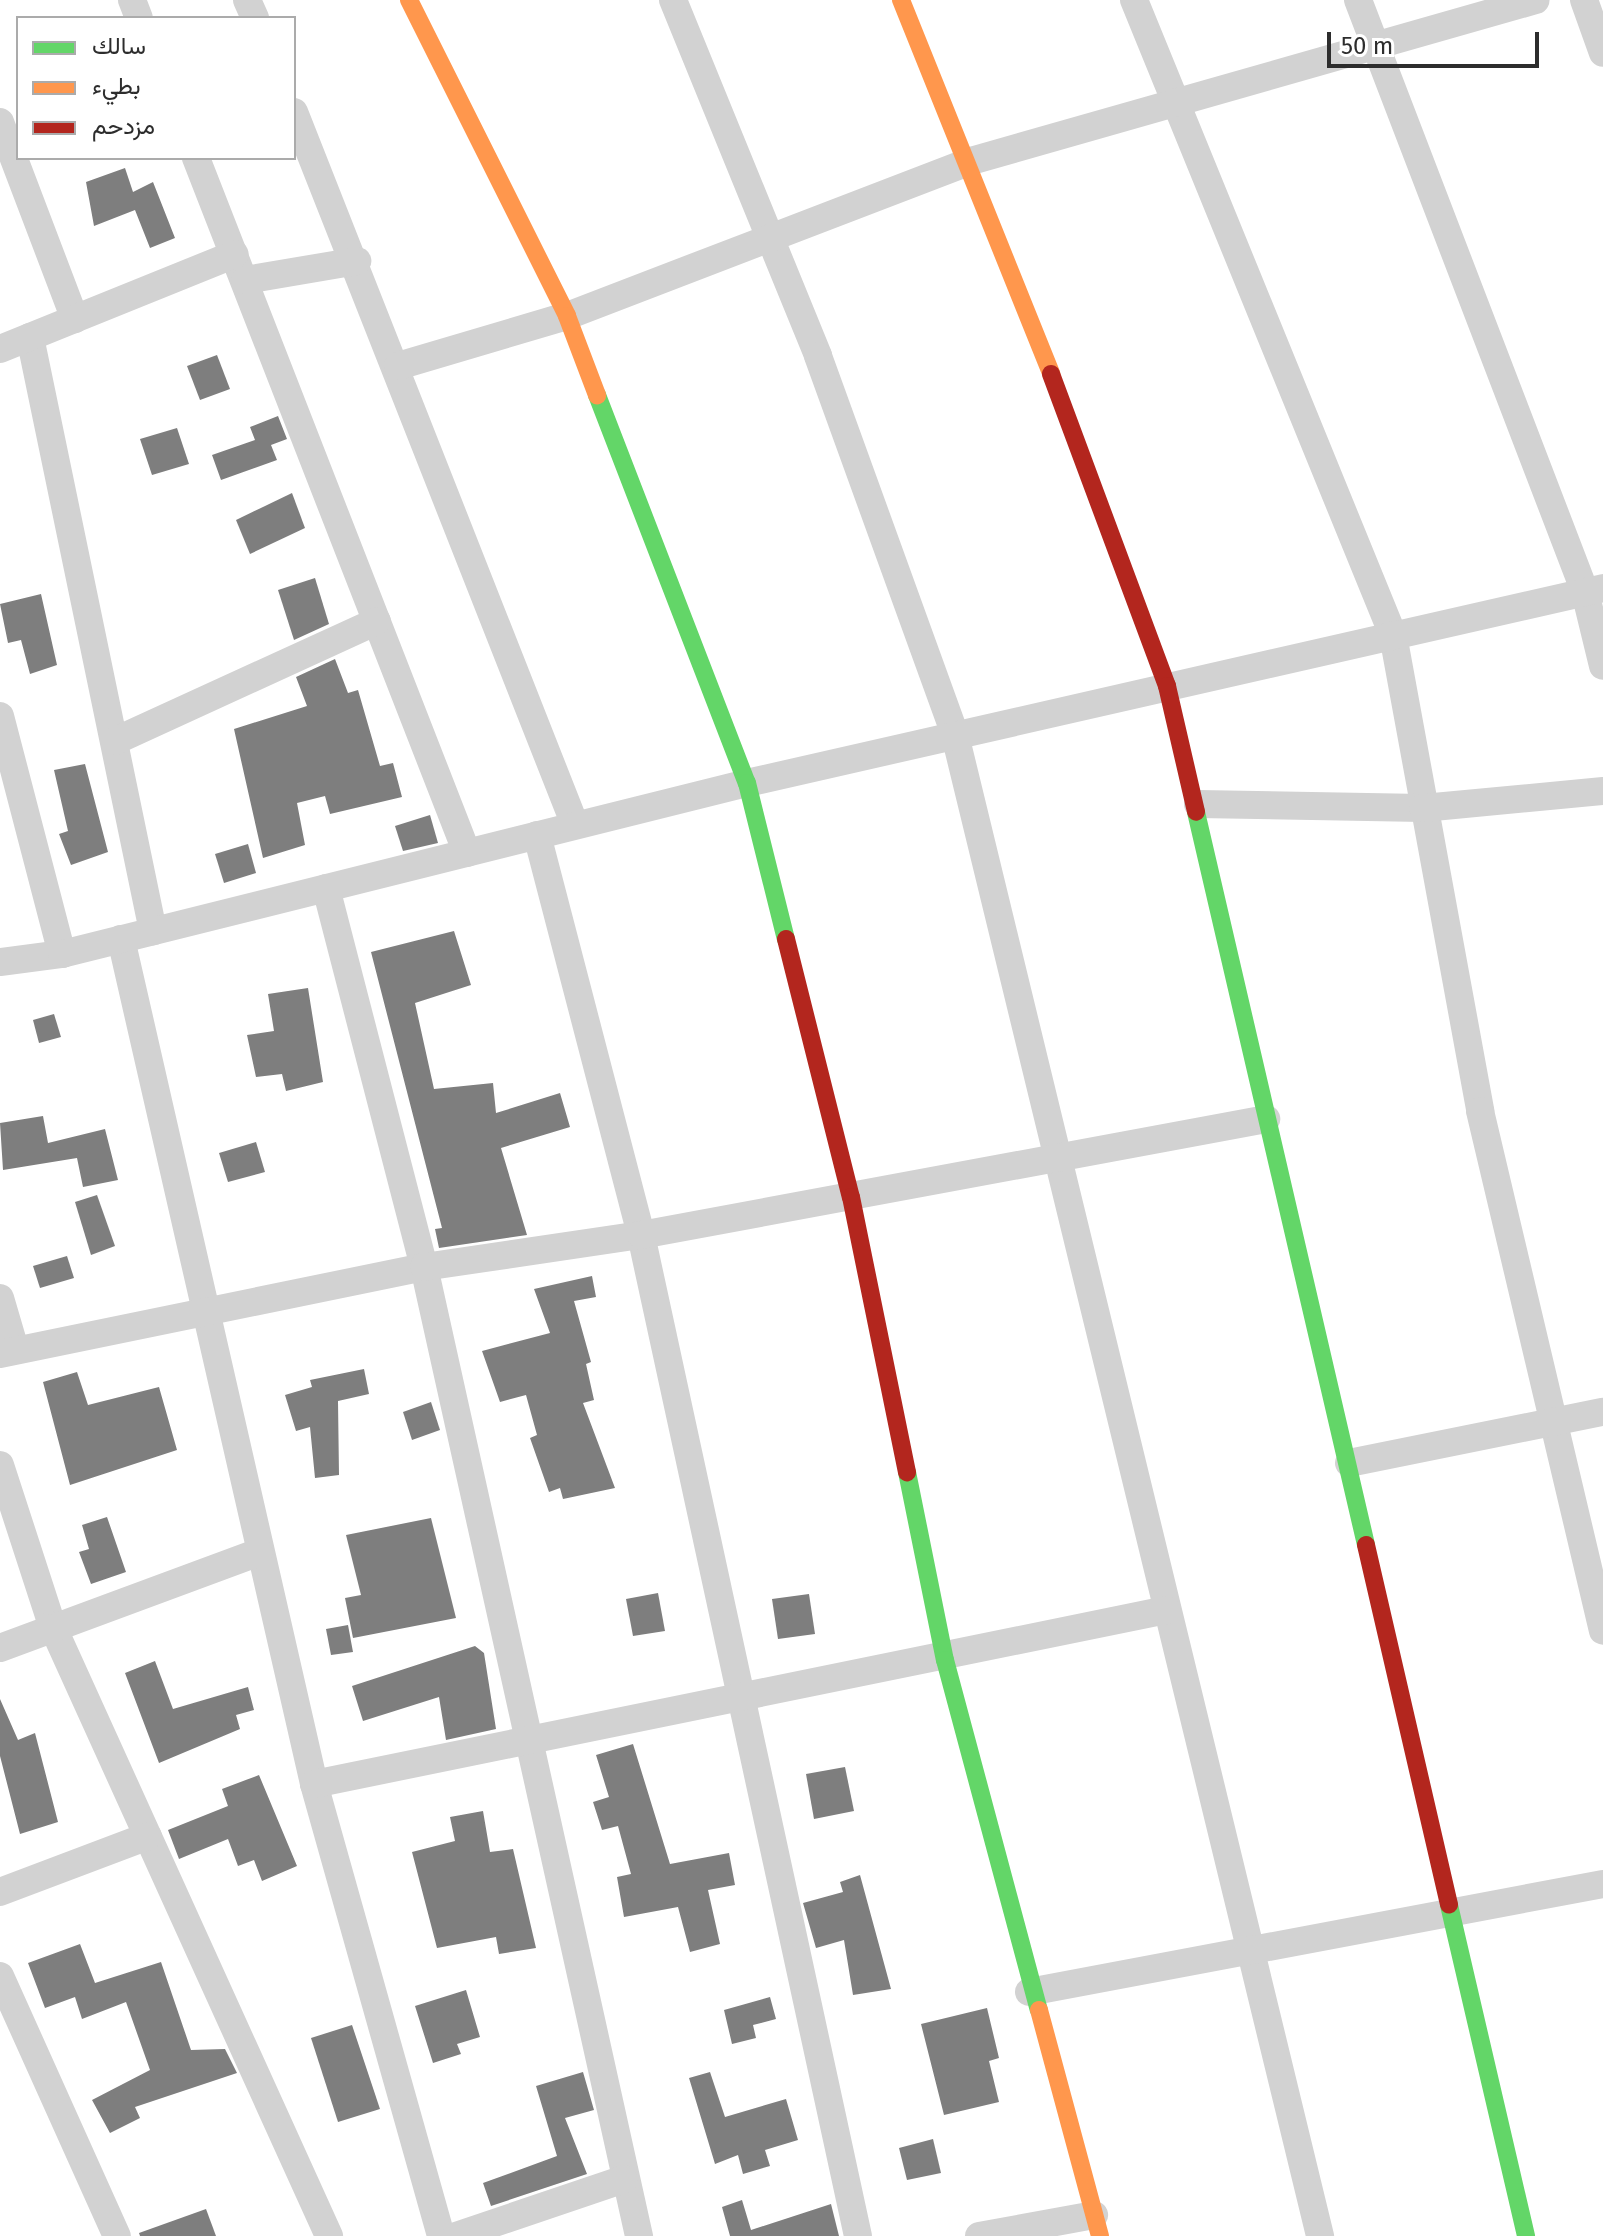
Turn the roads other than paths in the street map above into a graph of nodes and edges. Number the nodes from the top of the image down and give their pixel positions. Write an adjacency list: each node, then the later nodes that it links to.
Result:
1 (409, 0): 18 (street)
2 (673, 0): 15 (street)
3 (901, 0): 14 (street)
4 (1134, 0): 10 (street)
5 (1358, 0): 8 (street)
6 (1536, 0): 8 (street)
7 (1584, 0): 9 (street)
8 (1376, 46): 10 (street); 23 (street)
9 (1603, 53)
10 (1179, 104): 14 (street); 25 (street)
11 (296, 117): 16 (street)
12 (0, 122): 19 (street)
13 (197, 160): 17 (street)
14 (971, 161): 15 (street); 27 (street)
15 (768, 237): 18 (street); 29 (street)
16 (357, 261): 17 (street); 22 (street)
17 (240, 267): 19 (street); 24 (street)
18 (567, 316): 22 (street); 31 (street)
19 (75, 319): 20 (street)
20 (30, 337): 21 (street); 30 (street)
21 (0, 349)
22 (398, 366): 35 (street)
23 (1594, 590): 25 (street); 26 (street)
24 (377, 621): 30 (street); 37 (street)
25 (1393, 635): 27 (street); 34 (street)
26 (1603, 666)
27 (1167, 686): 29 (street); 33 (street)
28 (0, 716): 41 (street)
29 (955, 735): 31 (street); 44 (street)
30 (115, 741): 39 (street)
31 (747, 783): 35 (street); 45 (street)
32 (1603, 791): 34 (street)
33 (1198, 804): 34 (street); 43 (street)
34 (1423, 808): 52 (street)
35 (575, 825): 36 (street)
36 (537, 835): 37 (street); 46 (street)
37 (467, 853): 38 (street)
38 (326, 888): 39 (street); 47 (street)
39 (153, 931): 40 (street)
40 (121, 939): 41 (street); 49 (street)
41 (62, 954): 42 (street)
42 (0, 962)
43 (1266, 1119): 44 (street); 53 (street)
44 (1058, 1156): 45 (street); 56 (street)
45 (851, 1197): 46 (street); 60 (street)
46 (641, 1235): 47 (street); 61 (street)
47 (424, 1267): 49 (street); 62 (street)
48 (0, 1298): 50 (street)
49 (204, 1313): 50 (street); 55 (street)
50 (7, 1352)
51 (1603, 1412): 52 (street)
52 (1552, 1423): 53 (street); 58 (street)
53 (1349, 1463): 67 (street)
54 (0, 1465): 57 (street)
55 (259, 1552): 57 (street); 63 (street)
56 (1166, 1610): 60 (street); 68 (street)
57 (52, 1625): 59 (street); 64 (street)
58 (1603, 1631)
59 (0, 1648)
60 (945, 1660): 61 (street); 70 (street)
61 (741, 1702): 62 (street); 78 (street)
62 (527, 1745): 63 (street); 71 (street)
63 (314, 1784): 75 (street)
64 (148, 1836): 66 (street); 74 (street)
65 (1603, 1884): 67 (street)
66 (0, 1892)
67 (1447, 1913): 68 (street); 81 (street)
68 (1247, 1949): 70 (street); 80 (street)
69 (0, 1976): 73 (street)
70 (1029, 1992): 72 (street)
71 (624, 2179): 76 (street); 77 (street)
72 (1097, 2226): 79 (street)
73 (117, 2236)
74 (329, 2236)
75 (441, 2236)
76 (456, 2236)
77 (639, 2236)
78 (858, 2236)
79 (979, 2236)
80 (1320, 2236)
81 (1526, 2236)

